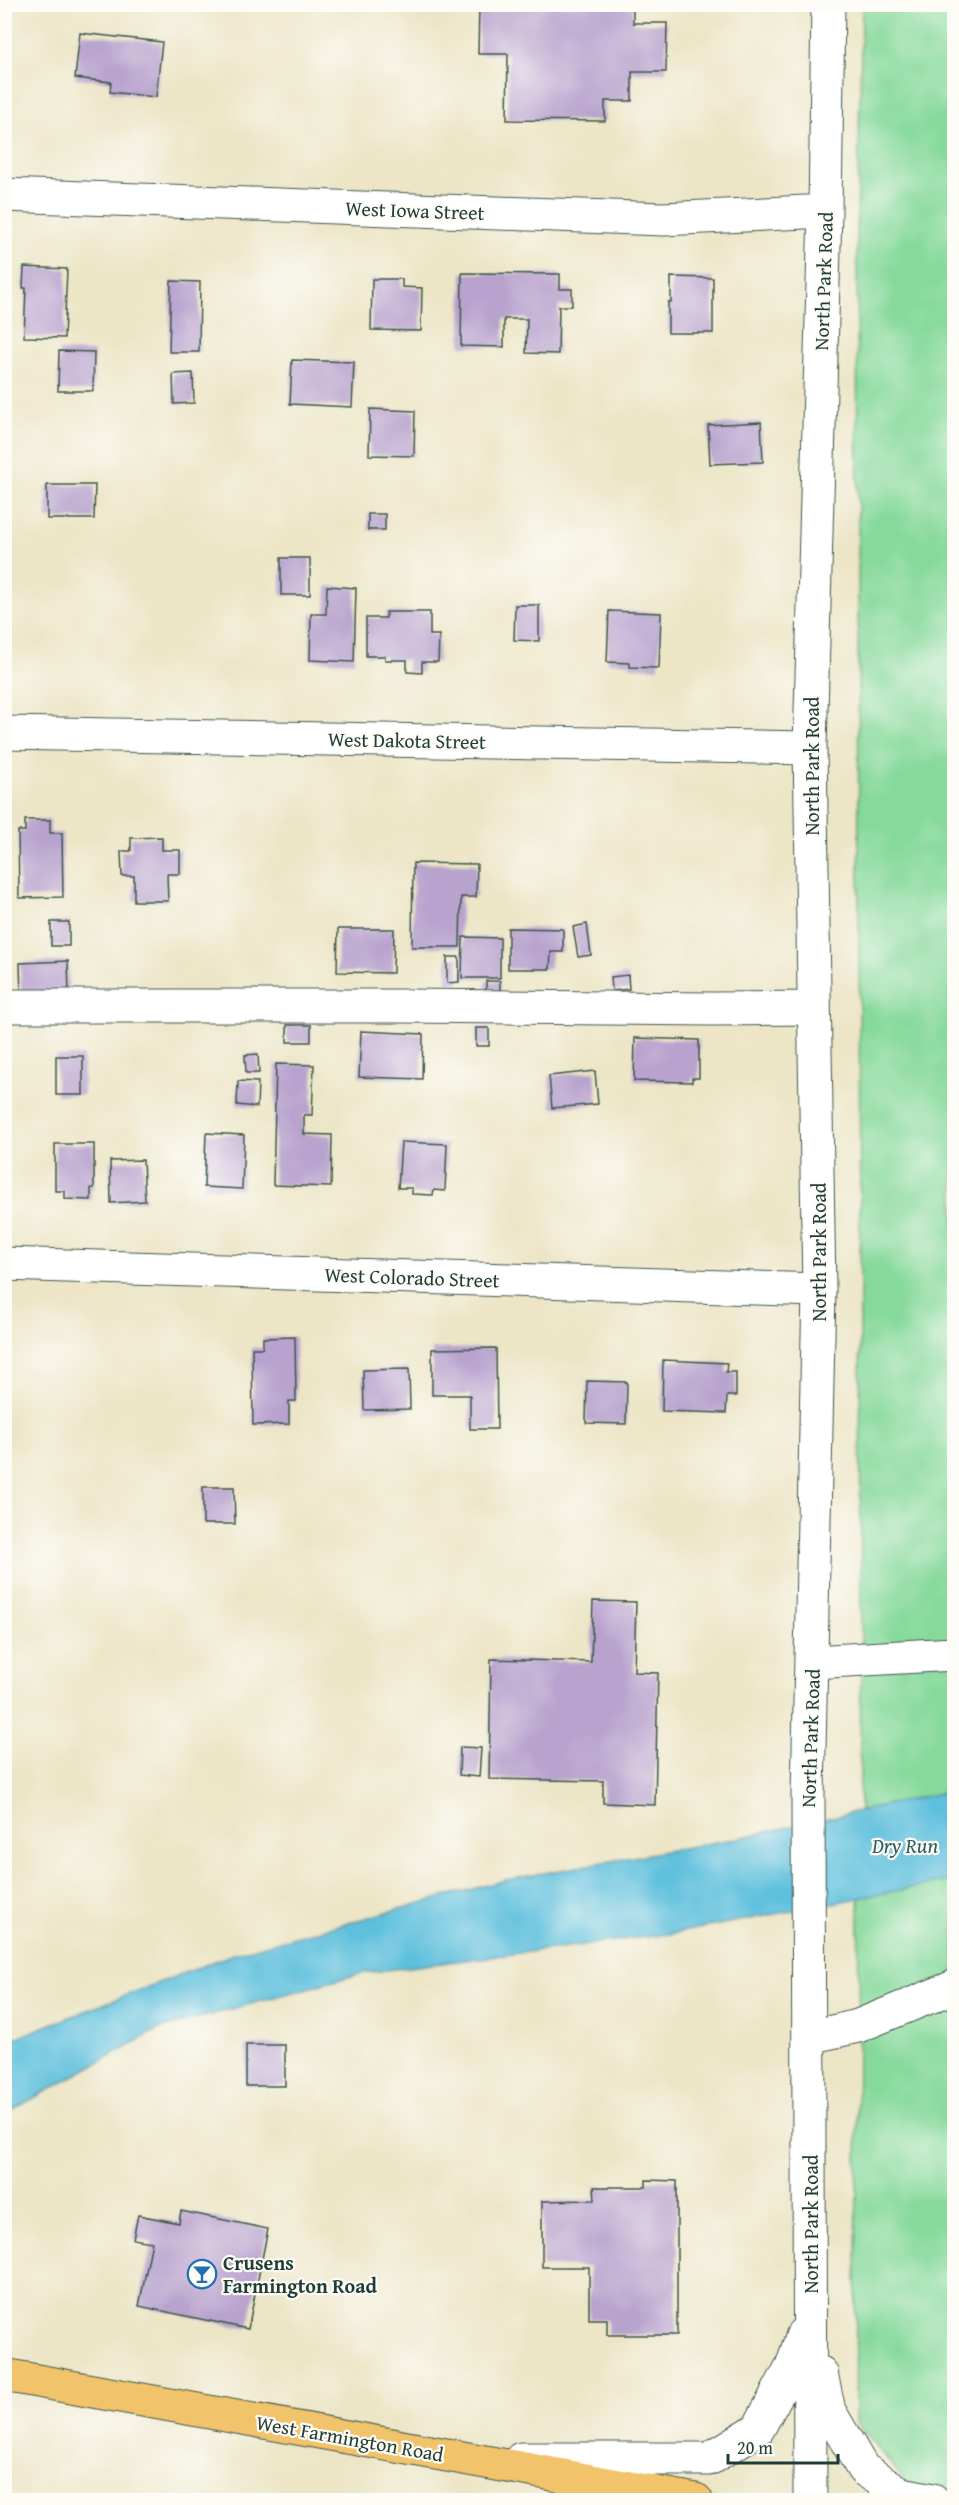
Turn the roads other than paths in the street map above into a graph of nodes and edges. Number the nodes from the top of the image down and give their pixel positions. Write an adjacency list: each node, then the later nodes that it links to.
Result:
1 (828, 4): 3 (street, North Park Road)
2 (4, 195): 3 (street, West Iowa Street)
3 (825, 211): 5 (street, North Park Road)
4 (4, 733): 5 (street, West Dakota Street)
5 (810, 748): 7 (street, North Park Road)
6 (4, 1006): 7 (street)
7 (814, 1008): 9 (street, North Park Road)
8 (4, 1264): 9 (street, West Colorado Street)
9 (819, 1290): 11 (street, North Park Road)
10 (954, 1654): 11 (street)
11 (812, 1662): 13 (street, North Park Road)
12 (954, 1987): 13 (street)
13 (810, 2037): 14 (street, North Park Road)
14 (810, 2316): 16 (street); 18 (street, North Park Road); 19 (street)
15 (4, 2375): 16 (main road, West Farmington Road)
16 (464, 2459): 17 (main road, West Farmington Road)
17 (696, 2500)
18 (810, 2500)
19 (933, 2500)

